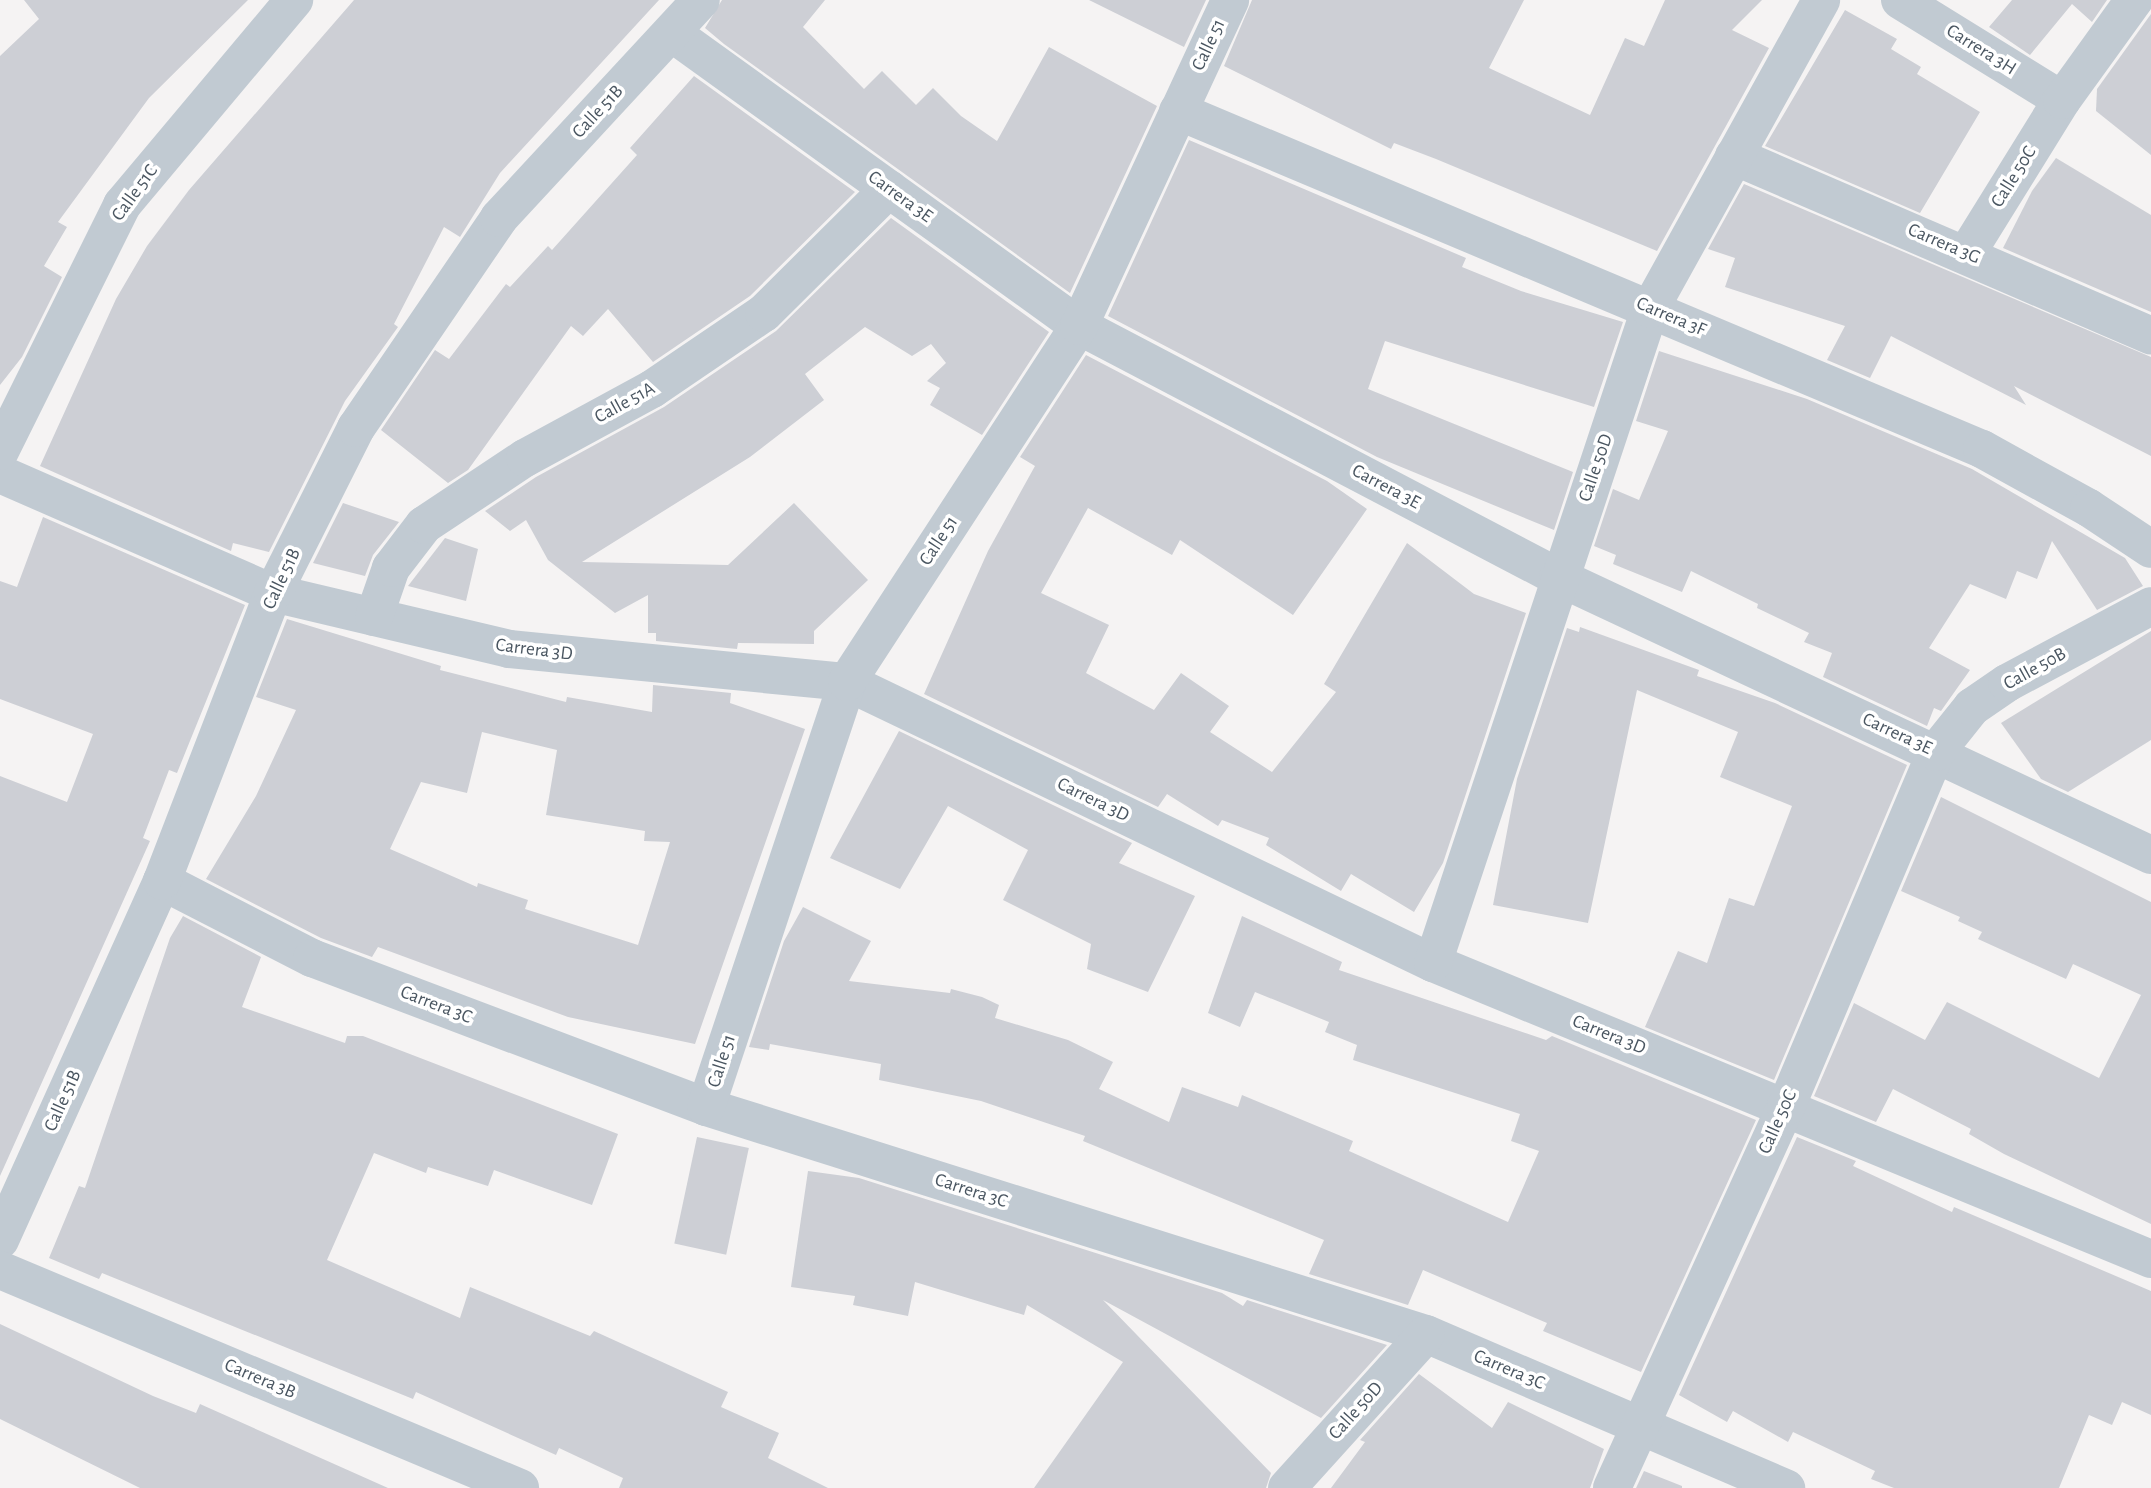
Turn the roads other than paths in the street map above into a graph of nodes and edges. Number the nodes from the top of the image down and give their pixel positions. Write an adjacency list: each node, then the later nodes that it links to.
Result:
1 (294, 0): 16 (street, Calle 51C)
2 (701, 0): 7 (street, Calle 51B)
3 (1230, 0): 9 (street, Calle 51)
4 (1821, 0): 10 (street, Calle 50D)
5 (1900, 0): 8 (street, Carrera 3H)
6 (2134, 0): 8 (street, Calle 50C)
7 (672, 33): 11 (street, Carrera 3E); 20 (street, Calle 51B)
8 (2062, 100): 12 (street, Calle 50C)
9 (1178, 111): 13 (street, Carrera 3F); 14 (street, Calle 51)
10 (1734, 156): 12 (street, Carrera 3G); 13 (street, Calle 50D)
11 (889, 189): 14 (street, Carrera 3E); 22 (street, Calle 51A)
12 (1967, 253): 15 (street, Carrera 3G)
13 (1650, 309): 18 (street, Carrera 3F); 19 (street, Calle 50D)
14 (1079, 326): 19 (street, Carrera 3E); 23 (street, Calle 51)
15 (2151, 336)
16 (0, 451)
17 (0, 474): 20 (street, Carrera 3D)
18 (2151, 549)
19 (1558, 577): 24 (street, Carrera 3E); 27 (street, Calle 50D)
20 (273, 593): 22 (street, Carrera 3D); 26 (street, Calle 51B)
21 (2151, 606): 24 (street, Calle 50B)
22 (374, 617): 23 (street, Carrera 3D)
23 (847, 682): 27 (street, Carrera 3D); 29 (street, Calle 51)
24 (1936, 752): 25 (street, Carrera 3E); 28 (street, Calle 50C)
25 (2151, 855)
26 (162, 881): 29 (street, Carrera 3C); 30 (street, Calle 51B)
27 (1433, 963): 28 (street, Carrera 3D)
28 (1786, 1107): 31 (street, Carrera 3D); 34 (street, Calle 50C)
29 (706, 1108): 33 (street, Carrera 3C)
30 (0, 1240)
31 (2151, 1259)
32 (0, 1270): 35 (street, Carrera 3B)
33 (1426, 1335): 34 (street, Carrera 3C); 36 (street, Calle 50D)
34 (1637, 1426): 37 (street, Calle 50C); 38 (street, Carrera 3C)
35 (520, 1488)
36 (1287, 1488)
37 (1612, 1488)
38 (1786, 1488)

